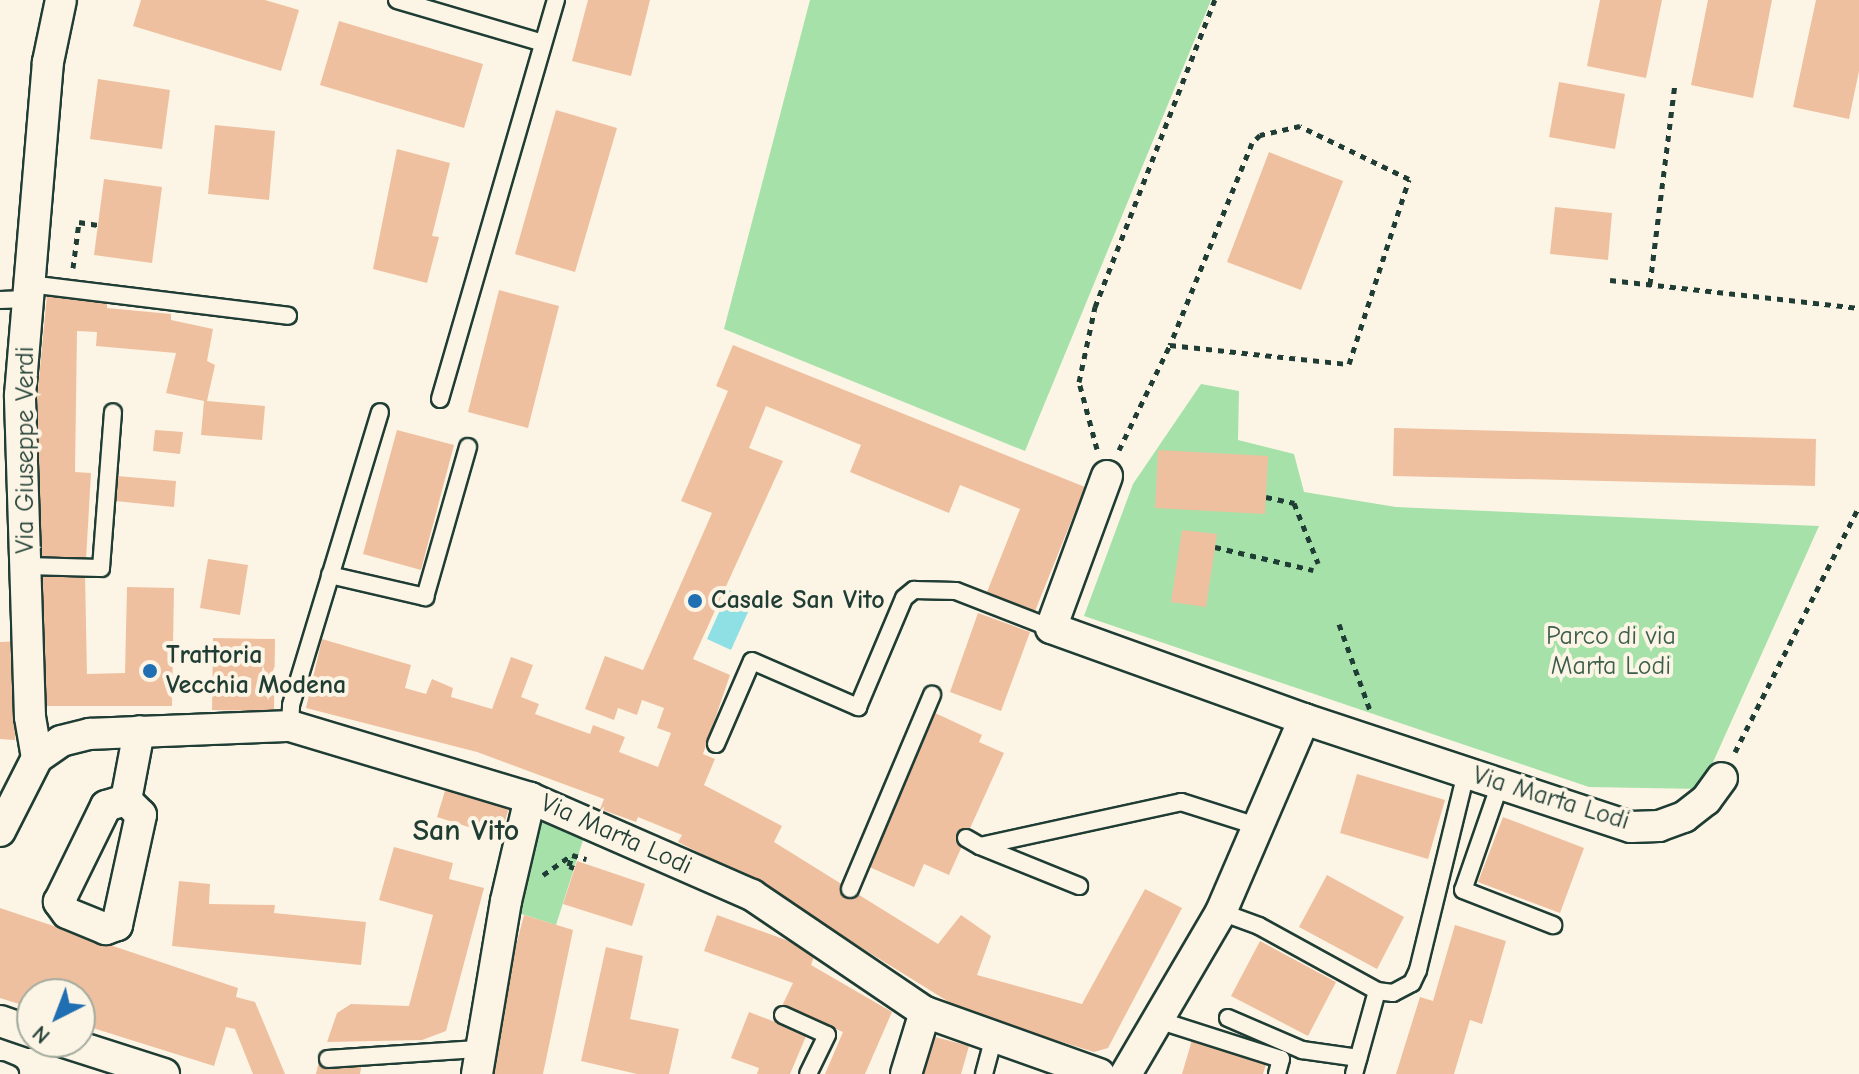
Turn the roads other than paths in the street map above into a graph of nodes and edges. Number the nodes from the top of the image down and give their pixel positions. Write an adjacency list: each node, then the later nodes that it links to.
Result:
1 (61, 0): 5 (street, Via Giuseppe Verdi)
2 (397, 0): 4 (lane)
3 (556, 0): 4 (lane)
4 (543, 43): 7 (lane)
5 (19, 294): 6 (lane); 12 (street, Via Giuseppe Verdi)
6 (288, 316)
7 (440, 399)
8 (113, 412): 12 (lane)
9 (380, 412): 13 (lane)
10 (468, 447): 13 (lane)
11 (1107, 476): 14 (street)
12 (26, 566): 20 (street, Via Giuseppe Verdi)
13 (330, 575): 17 (lane)
14 (1051, 628): 16 (street, Via Marta Lodi); 19 (lane)
15 (932, 695): 29 (lane)
16 (1304, 719): 21 (street, Via Marta Lodi); 26 (street)
17 (290, 726): 18 (street, Via Marta Lodi); 24 (street, Via Marta Lodi)
18 (139, 731): 20 (street, Via Marta Lodi); 25 (street)
19 (716, 744)
20 (37, 758): 27 (street)
21 (1466, 773): 23 (street, Via Marta Lodi); 32 (lane)
22 (1722, 778): 23 (street, Via Marta Lodi)
23 (1500, 784): 31 (lane)
24 (530, 798): 33 (street, Via Marta Lodi); 40 (street)
25 (126, 800)
26 (1260, 827): 28 (lane); 30 (street)
27 (0, 831)
28 (1079, 886)
29 (850, 889)
30 (1221, 912): 32 (lane); 36 (street)
31 (1553, 925)
32 (1377, 991): 41 (lane)
33 (925, 1012): 37 (street, Via Marta Lodi); 46 (street)
34 (783, 1015): 45 (lane)
35 (1228, 1018): 41 (lane)
36 (1158, 1020): 49 (street); 50 (lane)
37 (994, 1037): 47 (lane); 48 (street, Via Marta Lodi)
38 (96, 1052): 44 (street)
39 (328, 1059): 40 (lane)
40 (477, 1061)
41 (1356, 1066)
42 (0, 1070): 43 (lane)
43 (10, 1074)
44 (164, 1074)
45 (808, 1074)
46 (906, 1074)
47 (984, 1074)
48 (1099, 1074)
49 (1126, 1074)
50 (1277, 1074)

